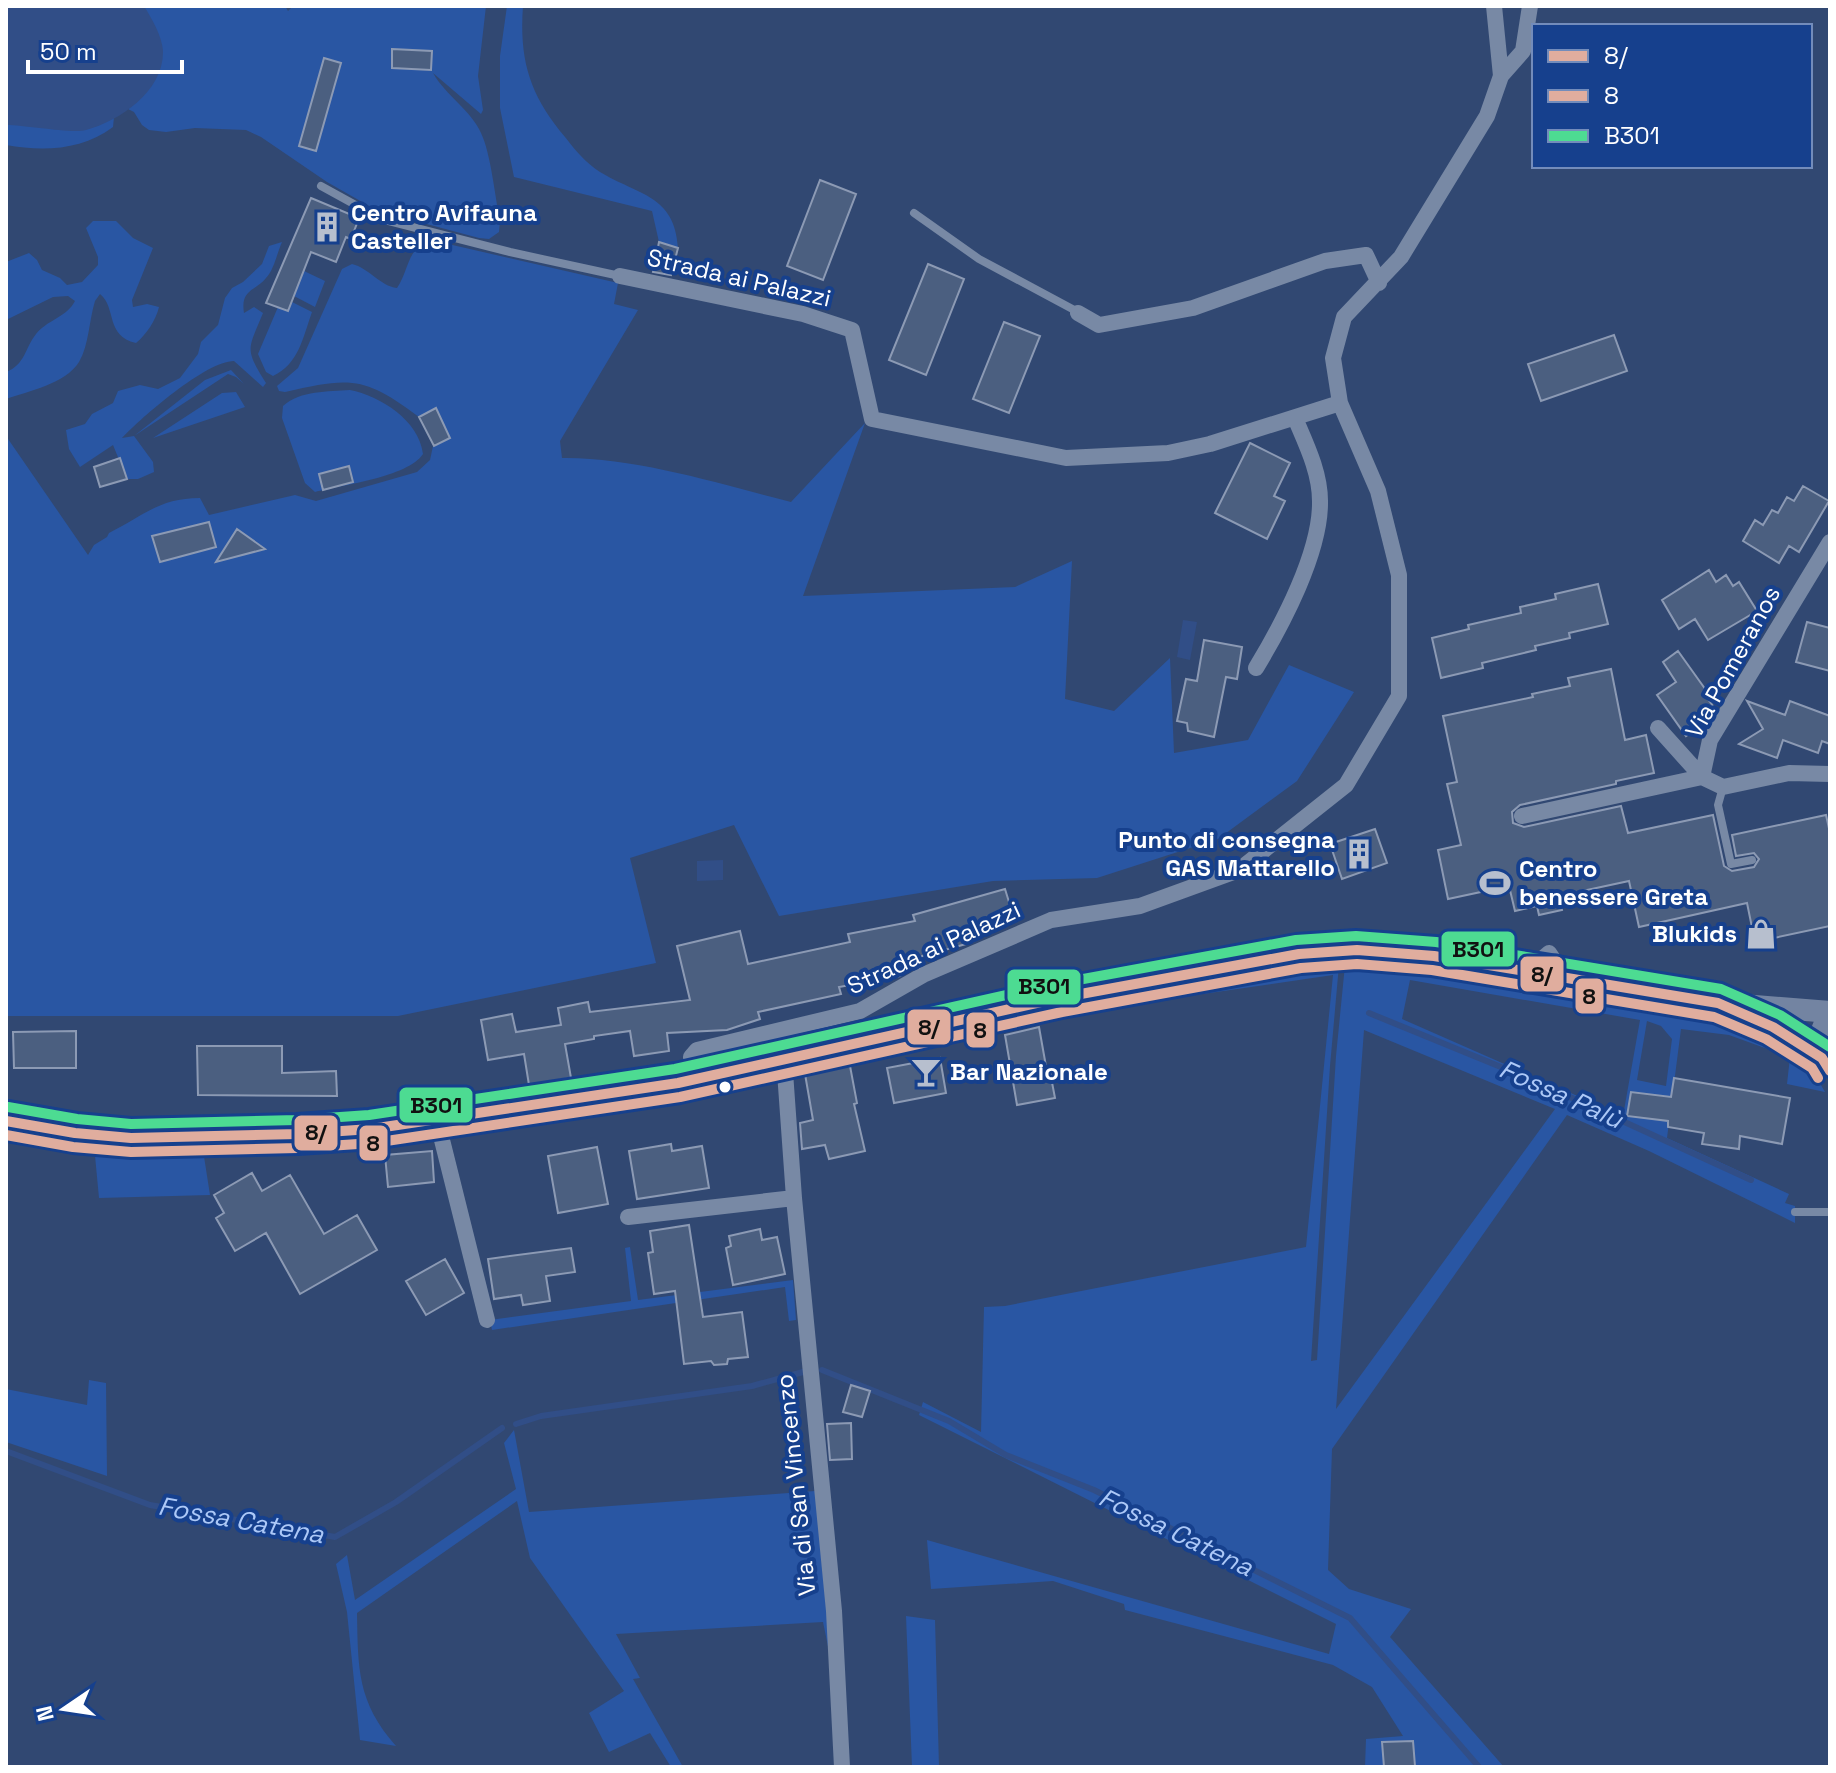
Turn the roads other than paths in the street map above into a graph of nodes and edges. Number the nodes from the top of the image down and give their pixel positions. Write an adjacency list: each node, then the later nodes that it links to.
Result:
1 (1494, 6): 3 (street, Strada ai Palazzi)
2 (1530, 6): 3 (street, Strada ai Palazzi)
3 (1501, 76): 7 (street, Strada ai Palazzi)
4 (321, 186): 6 (lane)
5 (914, 213): 8 (lane)
6 (620, 276): 10 (street, Strada ai Palazzi)
7 (1379, 283): 8 (street); 9 (street, Strada ai Palazzi)
8 (1078, 313)
9 (1340, 403): 10 (street, Strada ai Palazzi); 21 (street, Strada ai Palazzi)
10 (1295, 418): 12 (street)
11 (1830, 542): 15 (street, Via Pomeranos)
12 (1256, 668)
13 (1658, 728): 15 (street)
14 (1830, 774): 16 (street)
15 (1702, 777): 16 (street, Via Pomeranos); 17 (street)
16 (1723, 787): 18 (lane)
17 (1522, 816)
18 (1752, 860)
19 (1718, 1003): 20 (main road); 22 (main road); 23 (main road)
20 (1830, 1015): 23 (main road)
21 (724, 1045): 24 (street); 25 (street, Strada ai Palazzi)
22 (784, 1058): 24 (main road); 28 (street, Via di San Vincenzo)
23 (1827, 1068)
24 (730, 1072): 25 (main road)
25 (696, 1079): 26 (main road)
26 (437, 1120): 27 (main road); 32 (street)
27 (6, 1121)
28 (794, 1198): 31 (street); 33 (street, Via di San Vincenzo)
29 (1795, 1212): 30 (lane)
30 (1830, 1212)
31 (628, 1217)
32 (487, 1320)
33 (842, 1767)

